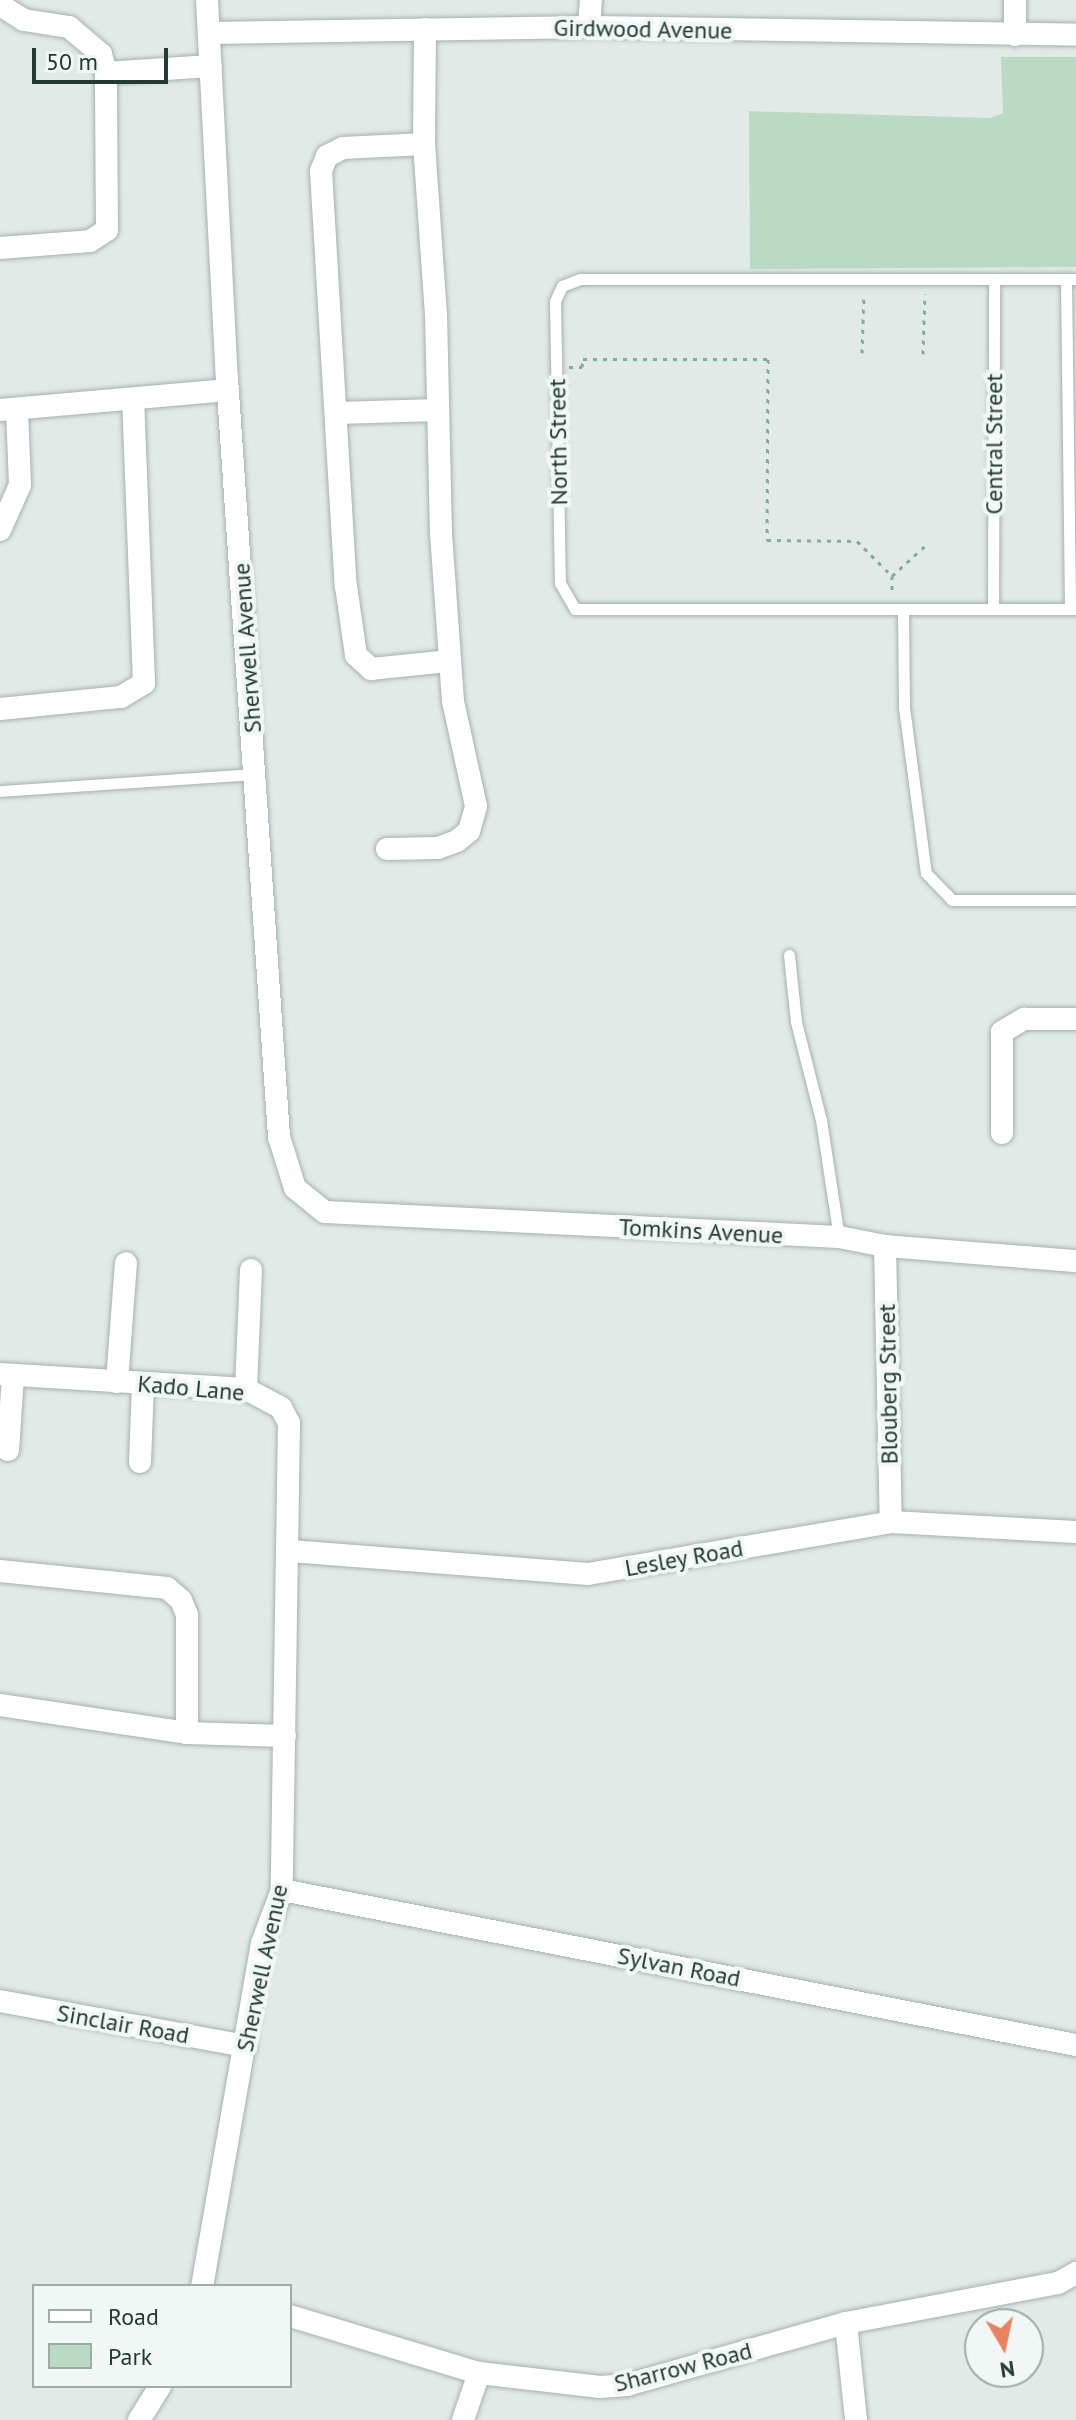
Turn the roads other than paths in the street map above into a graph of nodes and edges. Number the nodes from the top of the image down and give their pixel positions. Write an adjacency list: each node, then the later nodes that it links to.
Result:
1 (207, 0): 7 (street, Sherwell Avenue)
2 (591, 0): 5 (street)
3 (1015, 0): 8 (street)
4 (0, 5): 11 (street)
5 (589, 27): 6 (street, Girdwood Avenue); 8 (street, Girdwood Avenue)
6 (425, 29): 7 (street, Girdwood Avenue); 12 (street)
7 (209, 33): 10 (street, Sherwell Avenue)
8 (1015, 35): 9 (street, Girdwood Avenue)
9 (1076, 35)
10 (211, 66): 11 (street); 16 (street, Sherwell Avenue)
11 (106, 73): 13 (street)
12 (424, 144): 19 (street); 20 (street)
13 (0, 248)
14 (994, 279): 15 (lane, North Street); 22 (lane, Central Street); 24 (lane, North Street)
15 (1071, 279): 23 (lane)
16 (228, 390): 17 (street); 27 (street, Sherwell Avenue)
17 (133, 401): 18 (street); 26 (street)
18 (8, 410): 21 (street)
19 (437, 410): 20 (street); 25 (street)
20 (337, 413): 25 (street)
21 (0, 530)
22 (993, 609): 23 (lane, North Street); 24 (lane, North Street)
23 (1073, 609)
24 (898, 610): 30 (lane)
25 (449, 661): 29 (street)
26 (0, 709)
27 (256, 774): 28 (lane); 34 (street, Sherwell Avenue)
28 (0, 791)
29 (387, 849)
30 (1076, 900)
31 (789, 955): 35 (lane)
32 (1076, 1019): 33 (street)
33 (1002, 1133)
34 (325, 1212): 35 (street, Tomkins Avenue)
35 (839, 1237): 36 (street, Tomkins Avenue)
36 (885, 1246): 37 (street, Tomkins Avenue); 46 (street, Blouberg Street)
37 (1076, 1261)
38 (126, 1263): 41 (street)
39 (251, 1270): 43 (street)
40 (6, 1375): 41 (street, Kado Lane); 44 (street)
41 (117, 1382): 42 (street, Kado Lane)
42 (143, 1384): 43 (street, Kado Lane); 45 (street)
43 (246, 1389): 48 (street, Kado Lane)
44 (8, 1450)
45 (140, 1462)
46 (891, 1522): 47 (street, Lesley Road); 48 (street, Lesley Road)
47 (1076, 1532)
48 (290, 1551): 52 (street, Sherwell Avenue)
49 (0, 1571): 51 (street)
50 (0, 1705): 51 (street)
51 (187, 1733): 52 (street)
52 (285, 1736): 53 (street, Sherwell Avenue)
53 (282, 1890): 55 (street, Sylvan Road); 56 (street, Sherwell Avenue)
54 (0, 2001): 56 (street, Sinclair Road)
55 (1076, 2045)
56 (246, 2046): 58 (street, Sherwell Avenue)
57 (1076, 2273): 60 (street, Sharrow Road)
58 (202, 2284)
59 (292, 2317): 61 (street, Sharrow Road)
60 (846, 2323): 61 (street, Sharrow Road); 65 (street)
61 (479, 2373): 64 (street)
62 (159, 2388): 63 (street)
63 (139, 2420)
64 (463, 2420)
65 (856, 2420)

